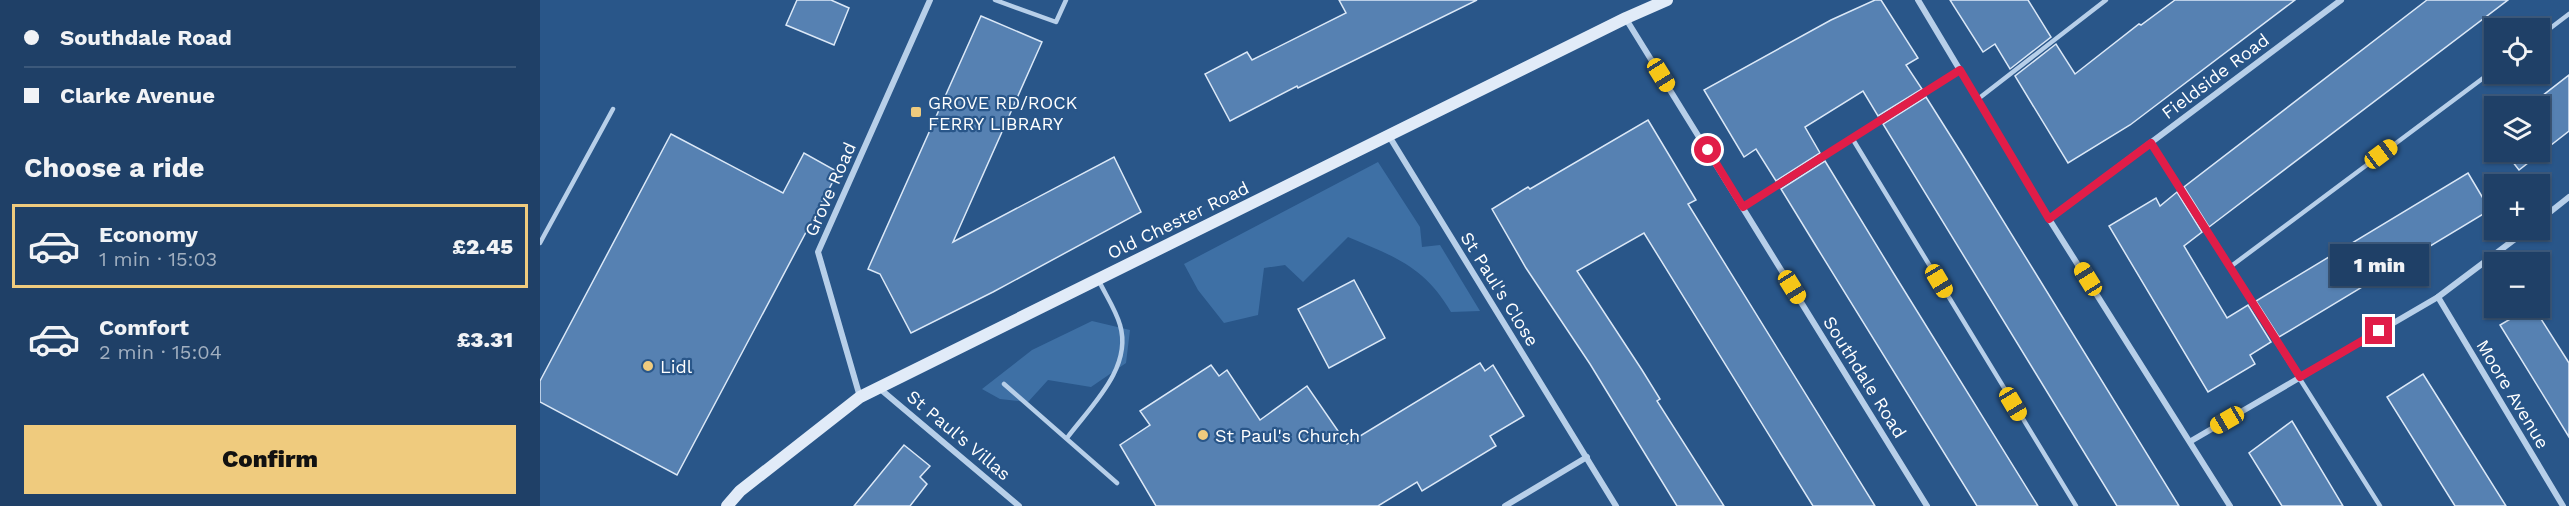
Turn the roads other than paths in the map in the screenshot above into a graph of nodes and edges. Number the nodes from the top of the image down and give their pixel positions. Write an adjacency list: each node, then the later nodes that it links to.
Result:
1 (930, 0): 30 (street, Grove Road)
2 (995, 0): 3 (lane)
3 (1066, 0)
4 (1667, 0): 9 (main road, Old Chester Road)
5 (1918, 0): 11 (street)
6 (2106, 0): 13 (lane)
7 (2341, 0): 17 (street, Fieldside Road)
8 (2569, 14): 10 (lane)
9 (1626, 18): 15 (main road, Old Chester Road); 19 (street, Southdale Road)
10 (2550, 28)
11 (1960, 70): 13 (street); 16 (lane)
12 (2484, 77): 24 (lane)
13 (1977, 99): 21 (street)
14 (613, 110): 23 (lane)
15 (1389, 136): 25 (main road, Old Chester Road); 33 (street, St Paul's Close)
16 (1852, 138): 19 (lane); 40 (lane)
17 (2151, 143): 21 (street, Fieldside Road); 24 (lane)
18 (2569, 197): 20 (street)
19 (1743, 207): 39 (street, Southdale Road)
20 (2550, 212)
21 (2049, 219): 32 (street)
22 (2514, 240): 26 (street)
23 (540, 243)
24 (2230, 267): 27 (lane)
25 (1098, 279): 29 (main road, Old Chester Road); 31 (lane)
26 (2438, 297): 27 (street); 43 (street, Moore Avenue)
27 (2300, 377): 32 (street); 42 (lane)
28 (1004, 384): 31 (lane)
29 (878, 388): 30 (main road, Old Chester Road); 36 (street, St Paul's Villas)
30 (860, 397): 35 (main road, Old Chester Road)
31 (1067, 438): 34 (lane)
32 (2190, 441): 41 (street)
33 (1587, 457): 37 (street); 38 (street, St Paul's Close)
34 (1118, 483)
35 (727, 506)
36 (1019, 506)
37 (1505, 506)
38 (1616, 506)
39 (1928, 506)
40 (2076, 506)
41 (2230, 506)
42 (2380, 506)
43 (2563, 506)

